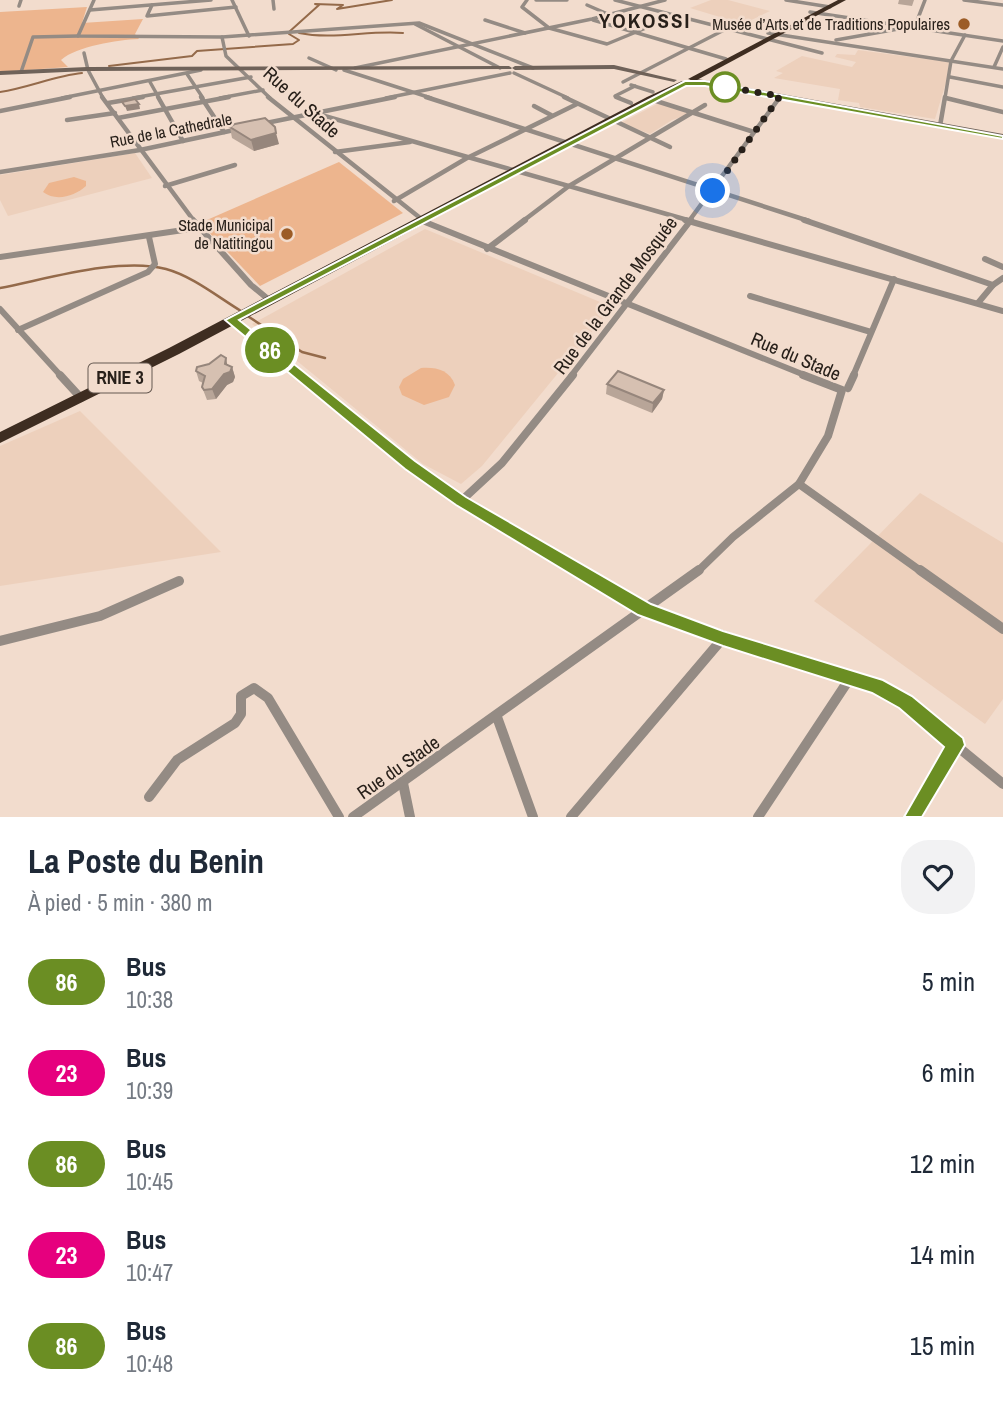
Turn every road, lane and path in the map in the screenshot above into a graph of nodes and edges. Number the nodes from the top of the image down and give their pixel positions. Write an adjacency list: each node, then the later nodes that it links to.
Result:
1 (21, 0): 19 (street)
2 (94, 0): 24 (street)
3 (211, 0): 16 (street)
4 (232, 0): 20 (street)
5 (273, 0): 23 (street)
6 (527, 0): 31 (street)
7 (536, 0): 8 (street)
8 (567, 0)
9 (615, 0): 21 (street)
10 (666, 0): 21 (street)
11 (786, 0): 22 (street)
12 (843, 0): 22 (highway, RNIE 3)
13 (925, 0): 30 (street)
14 (964, 0): 15 (street)
15 (994, 2): 18 (street)
16 (152, 5): 20 (street); 24 (street)
17 (587, 5): 25 (street)
18 (1003, 5)
19 (19, 6)
20 (236, 7): 37 (street)
21 (640, 7): 25 (street); 26 (street)
22 (822, 8): 30 (street); 38 (highway, RNIE 3)
23 (274, 9)
24 (90, 10): 36 (street)
25 (610, 15): 27 (street)
26 (675, 16): 32 (street); 34 (street)
27 (593, 19): 31 (street); 34 (street)
28 (485, 20): 33 (street)
29 (411, 22): 37 (street); 42 (street); 44 (street)
30 (912, 26): 35 (street); 41 (street)
31 (549, 28): 33 (street); 34 (street)
32 (727, 29): 38 (street); 45 (street)
33 (526, 33): 42 (street)
34 (637, 33): 45 (street)
35 (965, 34): 40 (street); 50 (street)
36 (78, 36): 39 (street); 56 (street)
37 (249, 36): 39 (street)
38 (767, 36): 41 (street); 47 (street); 49 (highway, RNIE 3)
39 (222, 37): 58 (street, Rue du Stade)
40 (1003, 41)
41 (828, 42): 50 (street)
42 (473, 45): 44 (street); 53 (street)
43 (1003, 47): 51 (street)
44 (461, 48): 52 (street); 60 (street)
45 (690, 48): 49 (street); 62 (street)
46 (84, 53): 54 (street)
47 (822, 53)
48 (309, 58): 59 (street)
49 (723, 58): 67 (highway, RNIE 3)
50 (951, 61): 51 (street); 66 (street)
51 (994, 67): 55 (street)
52 (500, 68): 60 (street); 61 (street)
53 (536, 68): 61 (street); 62 (street)
54 (87, 69): 56 (street); 57 (street); 73 (street)
55 (1003, 69)
56 (22, 70): 63 (street)
57 (201, 70): 58 (street); 64 (street)
58 (243, 70): 59 (street); 65 (street, Rue du Stade)
59 (336, 70): 60 (street)
60 (347, 70): 74 (street)
61 (513, 71): 74 (street, Rue de la Cathedrale); 82 (street)
62 (645, 71): 67 (street); 69 (street)
63 (0, 74)
64 (187, 74): 68 (street); 71 (street)
65 (251, 77): 71 (street); 72 (street, Rue du Stade)
66 (950, 77): 70 (street); 78 (street)
67 (683, 80): 76 (highway, RNIE 3); 77 (street)
68 (150, 82): 73 (street); 75 (street)
69 (635, 86): 76 (street); 81 (street)
70 (1003, 87)
71 (195, 88): 75 (street); 79 (street)
72 (263, 90): 79 (street); 92 (street, Rue du Stade)
73 (99, 92): 80 (street); 86 (street)
74 (413, 93): 88 (street, Rue de la Cathedrale); 96 (street)
75 (156, 94): 80 (street); 85 (street)
76 (652, 95): 81 (highway, RNIE 3); 89 (street); 93 (highway, RNIE 3)
77 (780, 96): 95 (street); 98 (street, Rue de la Grande Mosquée)
78 (946, 98): 87 (street); 95 (street)
79 (202, 101): 85 (street); 97 (street)
80 (108, 103): 91 (street)
81 (631, 103): 93 (highway, RNIE 3)
82 (577, 104): 90 (street); 93 (street)
83 (705, 105): 89 (street)
84 (534, 106): 90 (street)
85 (164, 108): 91 (street); 101 (street)
86 (0, 110)
87 (1003, 111)
88 (314, 113): 92 (street, Rue de la Cathedrale); 102 (street)
89 (692, 113): 98 (street); 100 (street)
90 (551, 115): 96 (street)
91 (116, 116): 94 (street); 105 (street)
92 (292, 118): 97 (street, Rue de la Cathedrale); 106 (street, Rue du Stade)
93 (608, 118): 100 (street); 103 (highway, RNIE 3)
94 (67, 120)
95 (940, 125): 99 (street)
96 (525, 129): 103 (street); 107 (street)
97 (224, 132): 101 (street, Rue de la Cathedrale)
98 (754, 132): 114 (street, Rue de la Grande Mosquée)
99 (1003, 136)
100 (647, 137): 104 (street); 108 (street)
101 (183, 141): 105 (street, Rue de la Cathedrale)
102 (412, 142): 106 (street); 107 (street)
103 (563, 142): 108 (street); 110 (highway, RNIE 3)
104 (670, 147)
105 (140, 150): 111 (street, Rue de la Cathedrale); 112 (street)
106 (334, 152): 115 (street, Rue du Stade)
107 (467, 158): 110 (street); 115 (street)
108 (613, 159): 113 (street); 114 (street)
109 (235, 165): 112 (street)
110 (510, 170): 113 (street); 116 (highway, RNIE 3)
111 (0, 172)
112 (165, 186): 118 (street)
113 (569, 187): 117 (street); 120 (street)
114 (713, 191): 117 (street, Rue de la Grande Mosquée); 126 (street)
115 (394, 201): 116 (street, Rue du Stade)
116 (418, 218): 120 (street, Rue du Stade); 128 (highway, RNIE 3)
117 (690, 223): 125 (street); 130 (street, Rue de la Grande Mosquée)
118 (197, 228): 119 (street); 128 (street)
119 (149, 237): 121 (street); 134 (street)
120 (487, 250): 130 (street, Rue du Stade)
121 (0, 257)
122 (985, 259): 123 (street)
123 (1003, 267)
124 (1003, 278): 126 (street)
125 (894, 279): 129 (street); 135 (street)
126 (993, 285): 129 (street)
127 (750, 296): 135 (street)
128 (264, 297): 133 (highway, RNIE 3)
129 (978, 303): 132 (street)
130 (624, 304): 140 (street, Rue du Stade); 141 (street, Rue de la Grande Mosquée)
131 (0, 309): 134 (street)
132 (1003, 311)
133 (238, 312): 137 (highway, RNIE 3); 141 (street)
134 (18, 330): 137 (street)
135 (871, 332): 136 (street)
136 (848, 388)
137 (78, 395): 138 (highway, RNIE 3); 139 (highway, RNIE 3)
138 (0, 428)
139 (0, 438)
140 (799, 484): 143 (street, Rue du Stade); 144 (street)
141 (461, 501): 143 (street)
142 (179, 581): 146 (street)
143 (645, 610): 145 (street); 148 (street, Rue du Stade)
144 (1003, 629)
145 (723, 638): 147 (street); 157 (street)
146 (0, 641)
147 (850, 678): 149 (street); 158 (street)
148 (497, 718): 150 (street, Rue du Stade); 156 (street)
149 (956, 745): 151 (street); 159 (street)
150 (403, 783): 154 (street, Rue du Stade); 155 (street)
151 (1003, 784)
152 (149, 797): 153 (street)
153 (339, 817)
154 (353, 817)
155 (410, 817)
156 (533, 817)
157 (571, 817)
158 (758, 817)
159 (915, 817)

